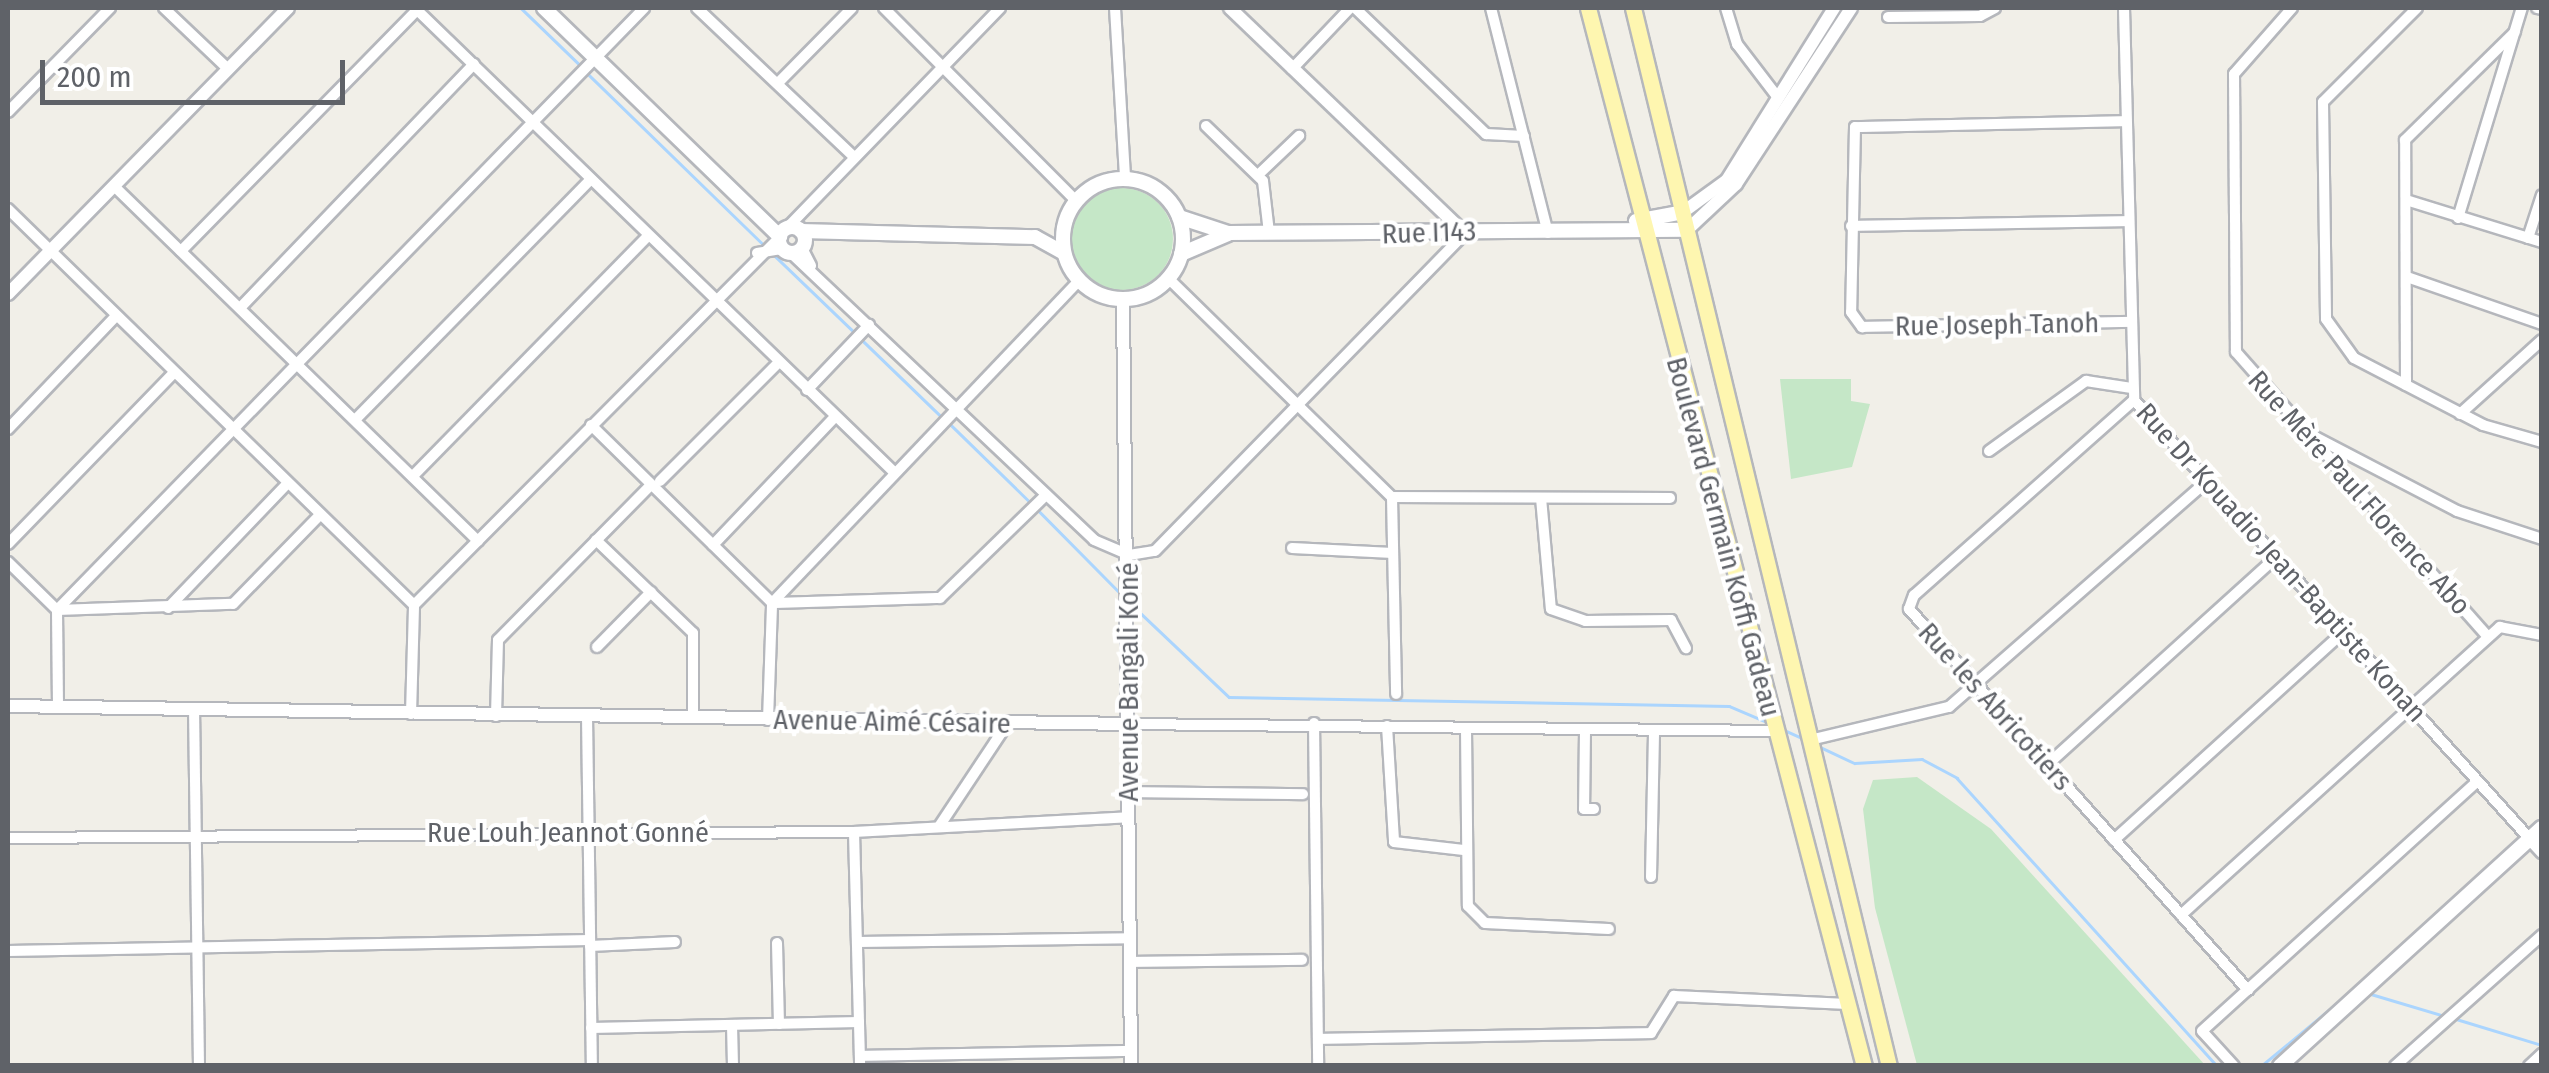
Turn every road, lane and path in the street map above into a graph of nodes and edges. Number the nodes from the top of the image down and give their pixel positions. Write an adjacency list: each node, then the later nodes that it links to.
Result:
1 (110, 8): 35 (street)
2 (164, 8): 31 (street)
3 (288, 8): 31 (street)
4 (544, 8): 28 (main road)
5 (644, 8): 28 (street)
6 (697, 8): 33 (street)
7 (852, 8): 33 (street)
8 (884, 8): 30 (street)
9 (1000, 8): 30 (street)
10 (1115, 8): 44 (street)
11 (1230, 8): 32 (street)
12 (1352, 8): 32 (street); 41 (street)
13 (1492, 8): 41 (street)
14 (1588, 8): 58 (main road, Boulevard Germain Koffi Gadeau)
15 (1633, 8): 51 (main road, Boulevard Germain Koffi Gadeau)
16 (1726, 8): 34 (street)
17 (1834, 8): 34 (street)
18 (1851, 8): 36 (street)
19 (1995, 8): 25 (street)
20 (2124, 8): 37 (street, Rue Dr Kouadio Jean-Baptiste Konan)
21 (2292, 8): 99 (street, Rue Mère Paul Florence Abo)
22 (2417, 8): 87 (street)
23 (2522, 8): 27 (street)
24 (416, 9): 29 (street); 68 (street)
25 (1960, 12): 26 (street)
26 (1888, 17)
27 (2515, 32): 48 (street); 53 (street)
28 (596, 58): 38 (street); 67 (main road)
29 (474, 64): 38 (street); 78 (street)
30 (943, 66): 42 (street); 49 (street)
31 (228, 69): 46 (street)
32 (1292, 69): 60 (street)
33 (778, 82): 42 (street)
34 (1776, 94): 36 (street); 51 (street)
35 (8, 112)
36 (1777, 115): 56 (street)
37 (2126, 121): 55 (street, Rue Dr Kouadio Jean-Baptiste Konan); 57 (street, Rue Joseph Tanoh)
38 (533, 122): 45 (street); 85 (street)
39 (1206, 126): 43 (street)
40 (1298, 136): 43 (street)
41 (1524, 136): 61 (street)
42 (854, 156): 67 (street)
43 (1258, 175): 59 (street)
44 (1125, 178): 49 (main road); 52 (main road)
45 (591, 179): 63 (street); 95 (street)
46 (116, 187): 68 (street); 69 (street)
47 (2542, 194): 65 (street)
48 (2406, 200): 53 (street); 72 (street)
49 (1076, 201): 54 (main road)
50 (8, 209): 69 (street)
51 (1683, 212): 56 (main road, Boulevard Germain Koffi Gadeau); 58 (main road)
52 (1179, 217): 62 (main road, Rue I143); 71 (main road)
53 (2458, 218): 65 (street)
54 (1066, 219): 64 (main road); 70 (main road)
55 (2128, 221): 57 (street); 80 (street, Rue Dr Kouadio Jean-Baptiste Konan)
56 (1694, 225): 58 (main road); 151 (main road, Boulevard Germain Koffi Gadeau)
57 (1850, 226): 80 (street, Rue Joseph Tanoh)
58 (1638, 227): 61 (main road, Rue I143); 148 (main road, Boulevard Germain Koffi Gadeau)
59 (1269, 233): 60 (main road, Rue I143); 62 (main road, Rue I143)
60 (1465, 233): 61 (main road, Rue I143); 91 (street)
61 (1548, 233)
62 (1228, 234): 71 (main road, Rue I143)
63 (648, 236): 76 (street); 103 (street)
64 (1034, 237): 67 (main road); 70 (main road)
65 (2528, 238): 66 (street)
66 (2542, 242)
67 (782, 243): 76 (street); 82 (street)
68 (181, 251): 78 (street)
69 (51, 252): 75 (street); 79 (street)
70 (1064, 254): 74 (main road)
71 (1181, 254): 73 (main road)
72 (2407, 277): 81 (street); 87 (street)
73 (1168, 278): 77 (main road); 91 (street)
74 (1079, 281): 77 (main road); 92 (street)
75 (8, 294)
76 (713, 299): 84 (street); 96 (street)
77 (1123, 299): 119 (street, Avenue Bangali Koné)
78 (240, 308): 85 (street)
79 (116, 316): 86 (street); 97 (street)
80 (2130, 322): 88 (street, Rue Dr Kouadio Jean-Baptiste Konan)
81 (2542, 324)
82 (868, 325): 89 (street); 92 (street)
83 (2542, 340): 93 (street)
84 (779, 362): 89 (street); 106 (street)
85 (297, 364): 95 (street); 98 (street)
86 (174, 373): 98 (street); 115 (street)
87 (2406, 386): 93 (street)
88 (2131, 388): 90 (street, Rue Dr Kouadio Jean-Baptiste Konan); 101 (street)
89 (807, 390): 94 (street)
90 (2134, 400): 104 (street, Rue Dr Kouadio Jean-Baptiste Konan); 132 (street, Rue les Abricotiers)
91 (1296, 409): 108 (street); 119 (street)
92 (955, 411): 102 (street); 107 (street)
93 (2460, 414): 100 (street)
94 (834, 417): 102 (street); 116 (street)
95 (355, 420): 103 (street)
96 (591, 425): 106 (street); 114 (street)
97 (8, 429)
98 (234, 430): 105 (street); 126 (street)
99 (2308, 433): 112 (street); 129 (street, Rue Mère Paul Florence Abo)
100 (2542, 442)
101 (1988, 451)
102 (894, 472): 123 (street)
103 (413, 476): 114 (street)
104 (2206, 482): 120 (street, Rue Dr Kouadio Jean-Baptiste Konan); 132 (street)
105 (288, 483): 111 (street); 125 (street)
106 (655, 483): 113 (street); 116 (street)
107 (1046, 495): 119 (street); 123 (street)
108 (1392, 497): 109 (street); 118 (street)
109 (1540, 498): 110 (street); 131 (street)
110 (1670, 498)
111 (320, 514): 124 (street); 125 (street)
112 (2542, 539)
113 (596, 540): 122 (street); 139 (street)
114 (478, 541): 124 (street)
115 (8, 544)
116 (713, 545): 123 (street)
117 (1292, 548): 118 (street)
118 (1393, 552): 133 (street)
119 (1129, 555): 145 (street, Avenue Bangali Koné)
120 (2275, 558): 127 (street, Rue Dr Kouadio Jean-Baptiste Konan); 152 (street)
121 (8, 562): 126 (street)
122 (652, 592): 130 (street); 141 (street)
123 (772, 603): 142 (street)
124 (414, 605): 138 (street)
125 (168, 608): 126 (street)
126 (57, 610): 135 (street)
127 (2342, 633): 137 (street, Rue Dr Kouadio Jean-Baptiste Konan); 164 (street)
128 (2542, 635): 129 (street)
129 (2488, 637): 137 (street)
130 (597, 647)
131 (1686, 648)
132 (1975, 685): 151 (street); 152 (street, Rue les Abricotiers)
133 (1396, 694)
134 (8, 706): 135 (street, Avenue Aimé Césaire)
135 (58, 706): 136 (street, Avenue Aimé Césaire)
136 (194, 708): 138 (street, Avenue Aimé Césaire); 162 (street)
137 (2410, 708): 153 (street, Rue Dr Kouadio Jean-Baptiste Konan); 168 (street)
138 (411, 714): 139 (street, Avenue Aimé Césaire)
139 (496, 716): 140 (street, Avenue Aimé Césaire)
140 (587, 716): 141 (street, Avenue Aimé Césaire); 159 (street)
141 (693, 718): 142 (street, Avenue Aimé Césaire)
142 (768, 720): 144 (street, Avenue Aimé Césaire)
143 (1314, 723): 145 (street, Avenue Aimé Césaire); 146 (street, Avenue Aimé Césaire); 186 (street)
144 (1007, 724): 145 (street, Avenue Aimé Césaire); 158 (street)
145 (1129, 724): 154 (street, Avenue Bangali Koné)
146 (1387, 726): 147 (street, Avenue Aimé Césaire); 165 (street)
147 (1466, 729): 149 (street, Avenue Aimé Césaire); 165 (street)
148 (1776, 731): 150 (street, Avenue Aimé Césaire); 181 (main road, Boulevard Germain Koffi Gadeau)
149 (1585, 732): 150 (street, Avenue Aimé Césaire); 156 (street)
150 (1654, 732): 167 (street)
151 (1810, 740): 195 (main road, Boulevard Germain Koffi Gadeau)
152 (2047, 765): 164 (street, Rue les Abricotiers)
153 (2478, 781): 161 (street, Rue Dr Kouadio Jean-Baptiste Konan); 180 (street)
154 (1130, 792): 155 (street); 157 (street, Avenue Bangali Koné)
155 (1302, 794)
156 (1594, 809)
157 (1128, 817): 158 (street, Rue Louh Jeannot Gonné); 171 (street, Avenue Bangali Koné)
158 (940, 825): 160 (street, Rue Louh Jeannot Gonné)
159 (587, 832): 160 (street, Rue Louh Jeannot Gonné); 162 (street, Rue Louh Jeannot Gonné); 174 (street)
160 (854, 832): 173 (street)
161 (2536, 834): 166 (street); 197 (main road)
162 (195, 835): 163 (street, Rue Louh Jeannot Gonné); 176 (street)
163 (8, 838)
164 (2114, 840): 168 (street, Rue les Abricotiers)
165 (1464, 850): 169 (street)
166 (2542, 852)
167 (1651, 877)
168 (2182, 915): 180 (street, Rue les Abricotiers)
169 (1609, 929)
170 (2542, 935): 198 (street)
171 (1131, 938): 173 (street); 179 (street, Avenue Bangali Koné)
172 (675, 942): 174 (street)
173 (858, 942): 182 (street)
174 (590, 943): 176 (street); 185 (street)
175 (777, 943): 183 (street)
176 (197, 948): 177 (street); 190 (street)
177 (8, 952)
178 (1302, 960): 179 (street)
179 (1131, 962): 188 (street, Avenue Bangali Koné)
180 (2248, 990): 196 (street)
181 (1848, 1004): 186 (street); 194 (main road, Boulevard Germain Koffi Gadeau)
182 (859, 1022): 183 (street); 189 (street)
183 (779, 1024): 184 (street)
184 (732, 1025): 185 (street); 192 (street)
185 (591, 1028): 191 (street)
186 (1318, 1039): 193 (street)
187 (2542, 1054): 199 (street)
188 (1131, 1058): 189 (street)
189 (860, 1061)
190 (199, 1066)
191 (592, 1066)
192 (733, 1066)
193 (1318, 1066)
194 (1864, 1066)
195 (1890, 1066)
196 (2234, 1066)
197 (2280, 1066)
198 (2396, 1066)
199 (2529, 1066)

